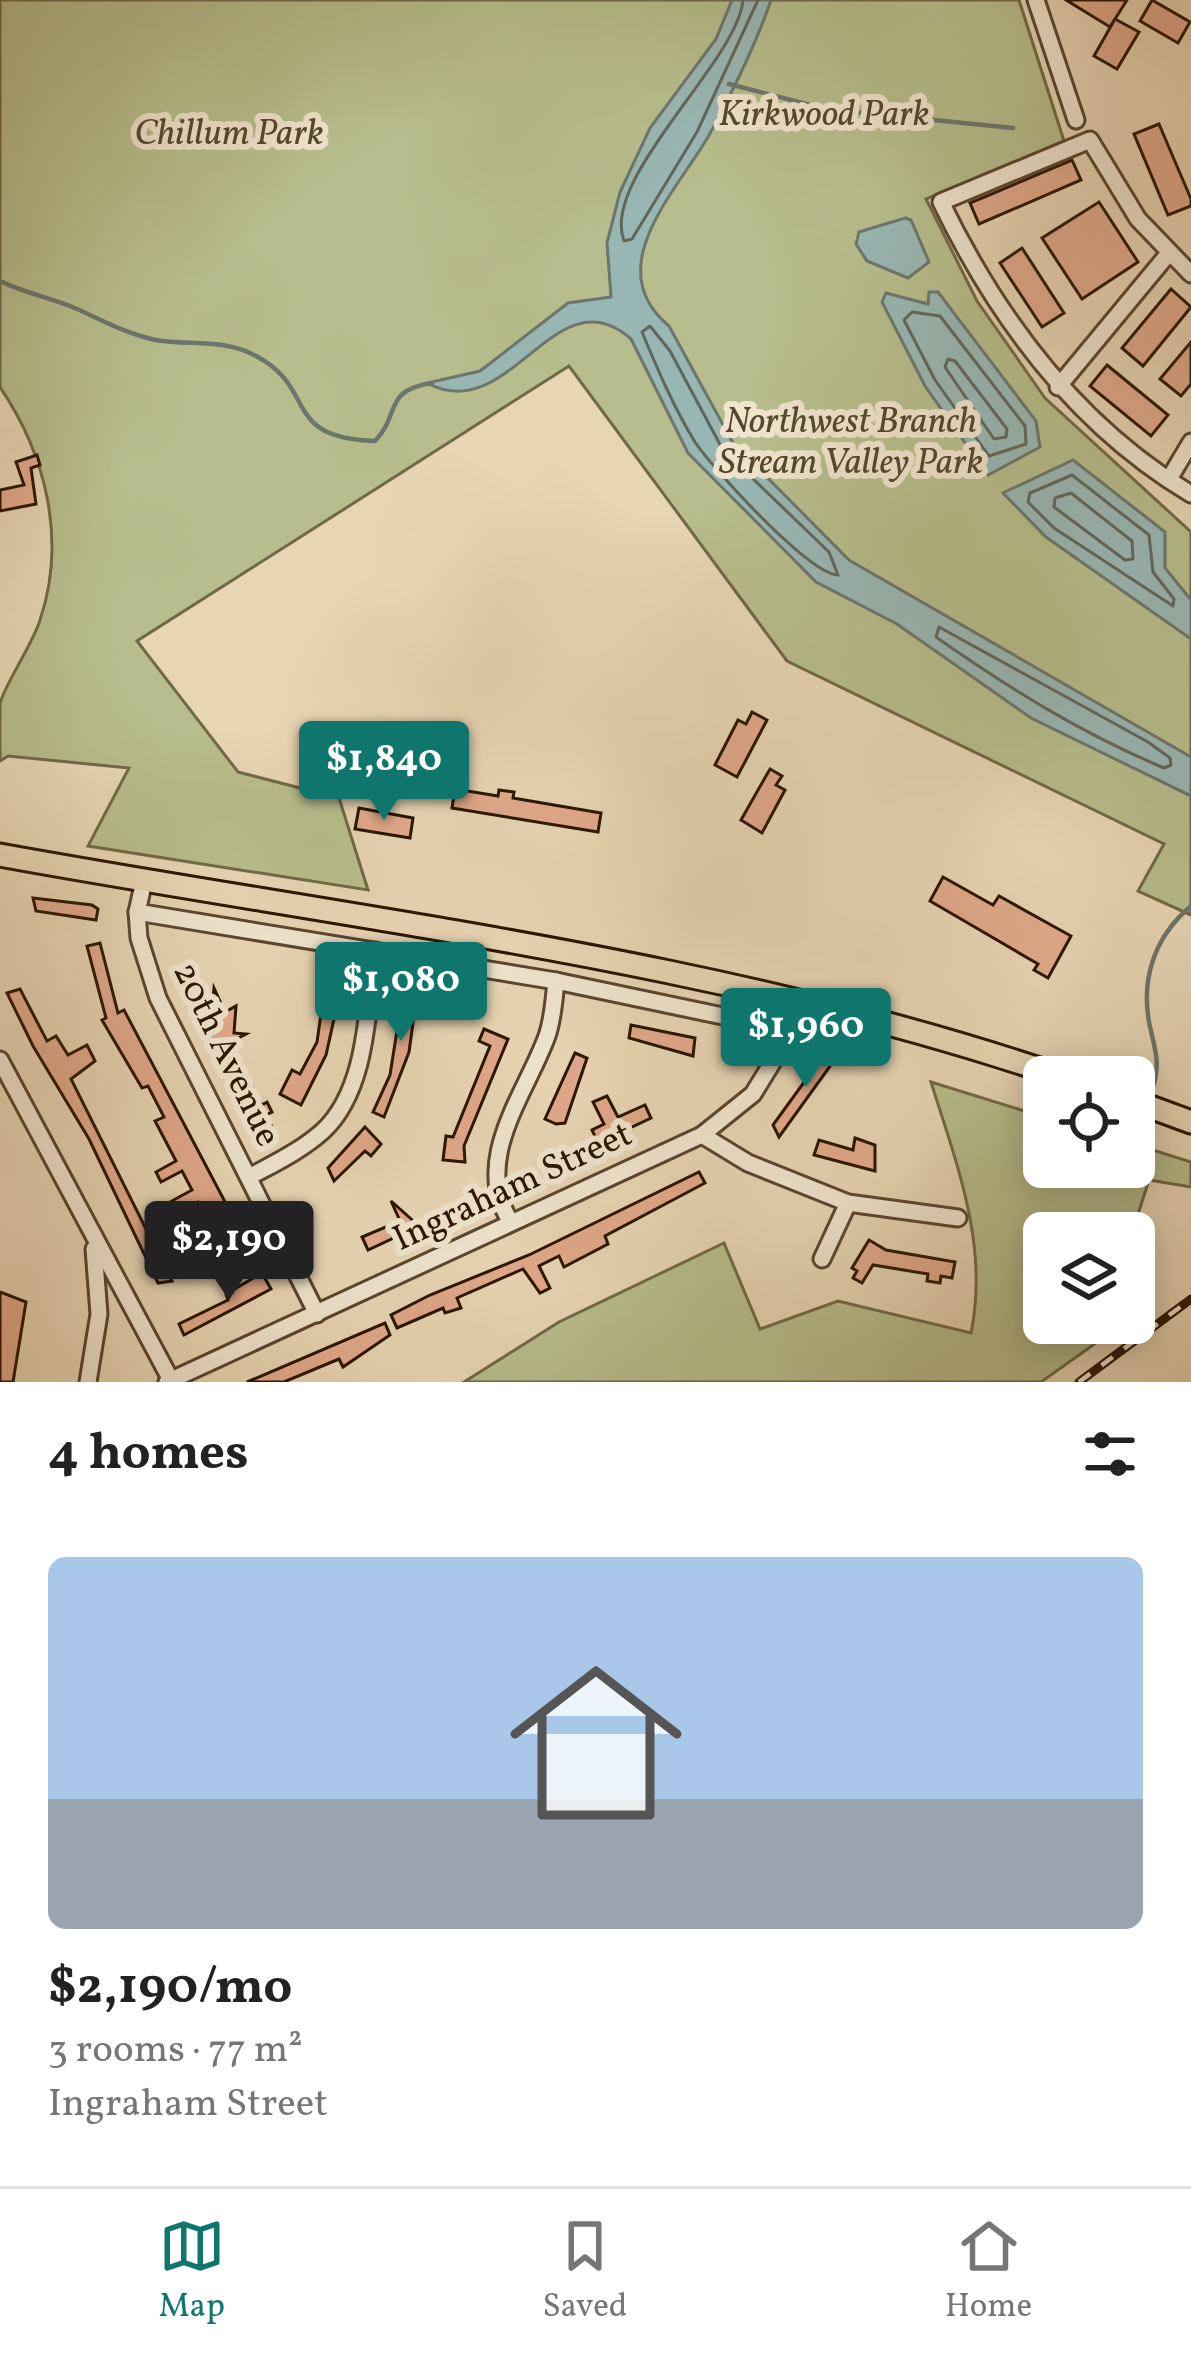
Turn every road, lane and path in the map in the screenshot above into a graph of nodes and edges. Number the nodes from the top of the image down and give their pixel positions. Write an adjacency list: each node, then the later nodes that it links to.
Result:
1 (1036, 0): 2 (street)
2 (1076, 120)
3 (1169, 253): 4 (street); 5 (street); 5 (street)
4 (1191, 274)
5 (1058, 387): 7 (street)
6 (1191, 442): 7 (street)
7 (1169, 479): 8 (street)
8 (1191, 494)
9 (0, 855): 10 (main road)
10 (144, 881): 11 (street, 20th Avenue); 14 (main road)
11 (136, 911): 12 (street); 21 (street, 20th Avenue)
12 (375, 951): 13 (street); 21 (street)
13 (556, 981): 15 (street); 24 (street)
14 (810, 1001): 15 (street, Ingraham Street); 17 (main road)
15 (794, 1031): 20 (street, Ingraham Street)
16 (0, 1060): 25 (street)
17 (1023, 1064)
18 (1155, 1109): 19 (main road)
19 (1191, 1122)
20 (702, 1135): 22 (street); 24 (street, Ingraham Street)
21 (251, 1177): 27 (street, 20th Avenue)
22 (848, 1204): 23 (street); 26 (street)
23 (958, 1218)
24 (510, 1221): 27 (street, Ingraham Street)
25 (92, 1234): 28 (street); 29 (street)
26 (822, 1258)
27 (316, 1314): 29 (street, Ingraham Street)
28 (88, 1382)
29 (170, 1382)

